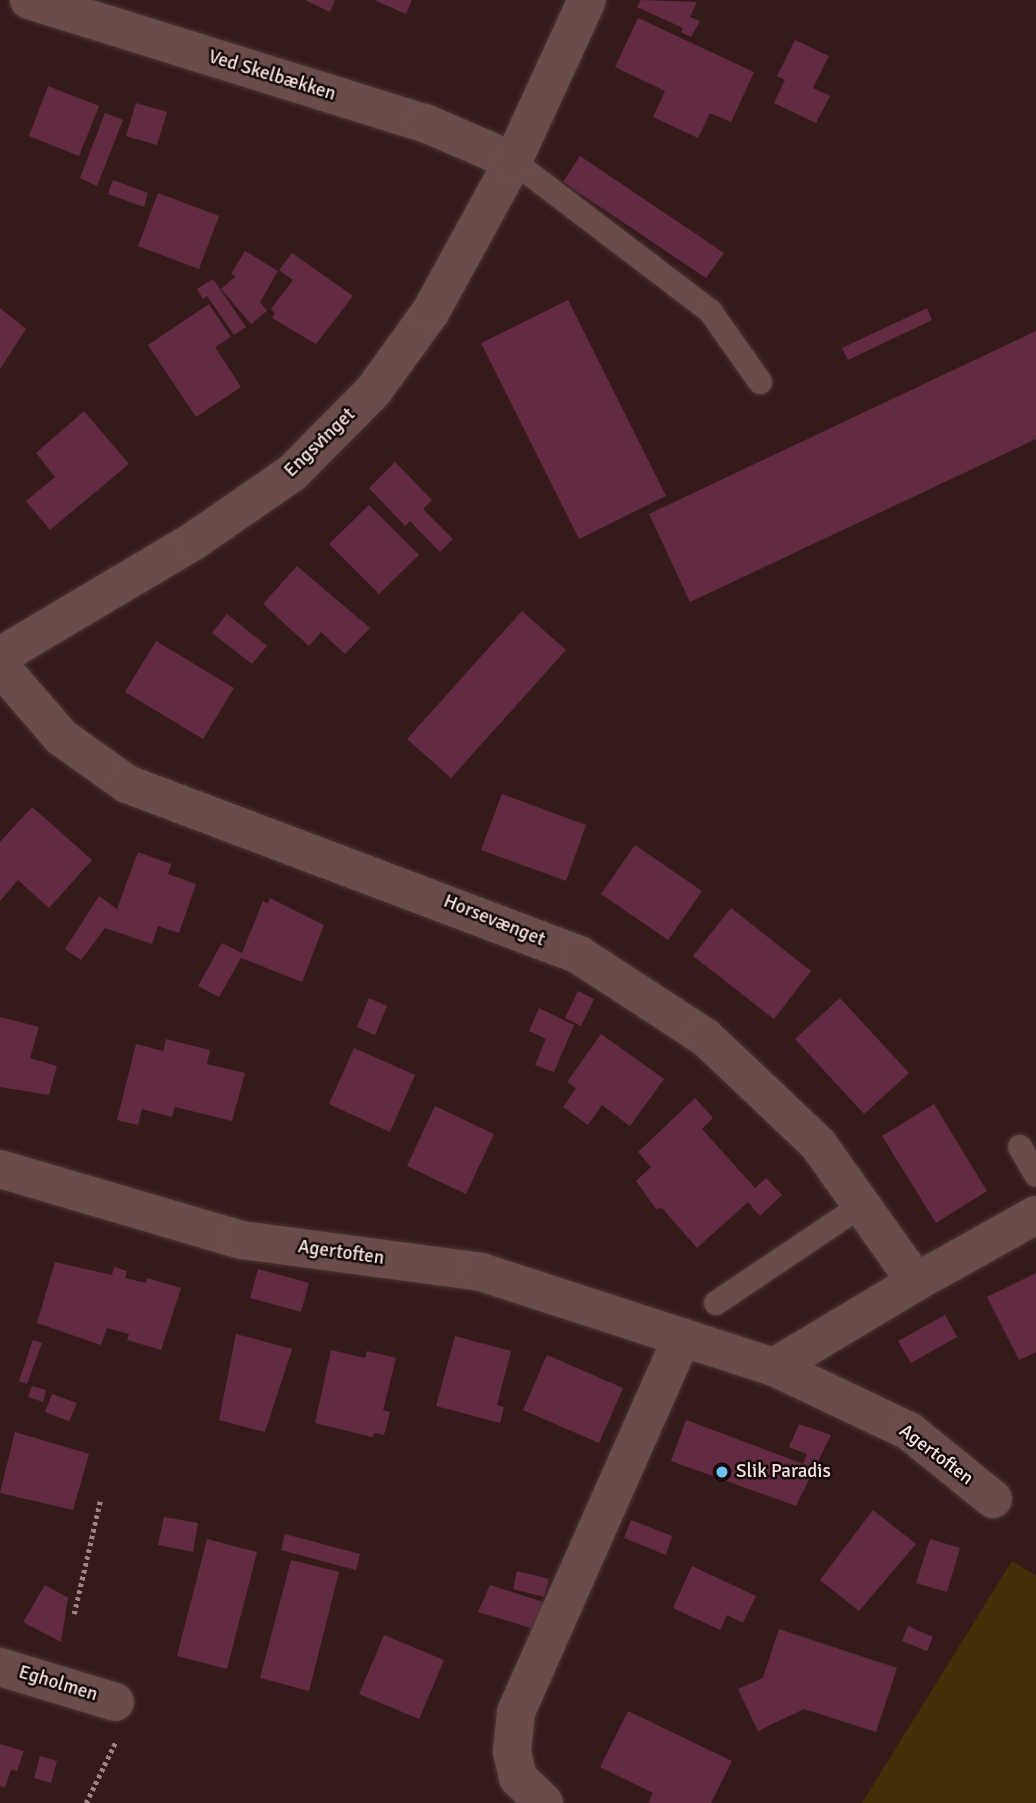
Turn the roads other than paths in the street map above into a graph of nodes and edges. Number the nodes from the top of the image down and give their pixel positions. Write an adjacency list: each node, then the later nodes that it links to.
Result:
1 (29, 0): 3 (street, Ved Skelbækken)
2 (587, 0): 3 (street, Engsvinget)
3 (513, 161): 4 (lane); 5 (street, Engsvinget)
4 (760, 382)
5 (0, 656)
6 (0, 666): 10 (street, Horsevænget)
7 (1020, 1147): 9 (lane)
8 (0, 1169): 14 (street, Agertoften)
9 (1036, 1175)
10 (862, 1205): 12 (street, Horsevænget); 13 (lane)
11 (1036, 1215): 12 (street)
12 (916, 1282): 15 (street)
13 (716, 1303)
14 (682, 1336): 15 (street, Agertoften); 19 (street)
15 (774, 1367): 16 (street, Agertoften)
16 (993, 1500)
17 (0, 1667): 18 (street, Egholmen)
18 (115, 1702)
19 (544, 1803)

